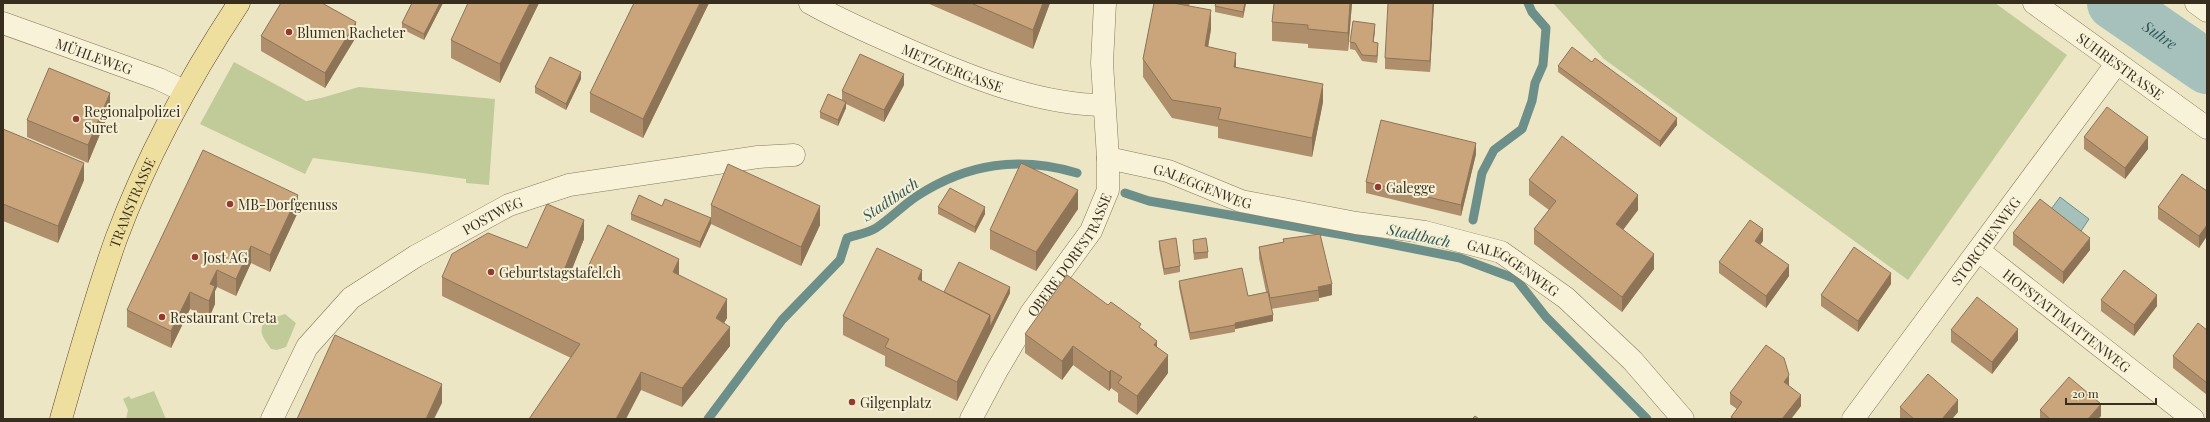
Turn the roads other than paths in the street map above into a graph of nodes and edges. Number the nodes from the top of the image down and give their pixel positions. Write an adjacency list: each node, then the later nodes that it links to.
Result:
1 (239, 3): 9 (main road, TRAMSTRASSE)
2 (810, 3): 10 (street, METZGERGASSE)
3 (1106, 3): 10 (street, OBERE DORFSTRASSE)
4 (2034, 3): 8 (street, SUHRESTRASSE)
5 (2196, 3): 6 (street)
6 (2207, 11)
7 (3, 23): 9 (street, MÜHLEWEG)
8 (2117, 63): 11 (street, SUHRESTRASSE); 14 (street, STORCHENWEG)
9 (184, 91): 15 (main road, TRAMSTRASSE)
10 (1104, 105): 13 (street, OBERE DORFSTRASSE)
11 (2207, 128)
12 (794, 155): 16 (street, POSTWEG)
13 (1108, 158): 17 (street, OBERE DORFSTRASSE); 18 (street, GALEGGENWEG)
14 (1980, 251): 19 (street, STORCHENWEG); 20 (street, HOFSTATTMATTENWEG)
15 (61, 419)
16 (272, 419)
17 (971, 419)
18 (1683, 419)
19 (1853, 419)
20 (2193, 419)

